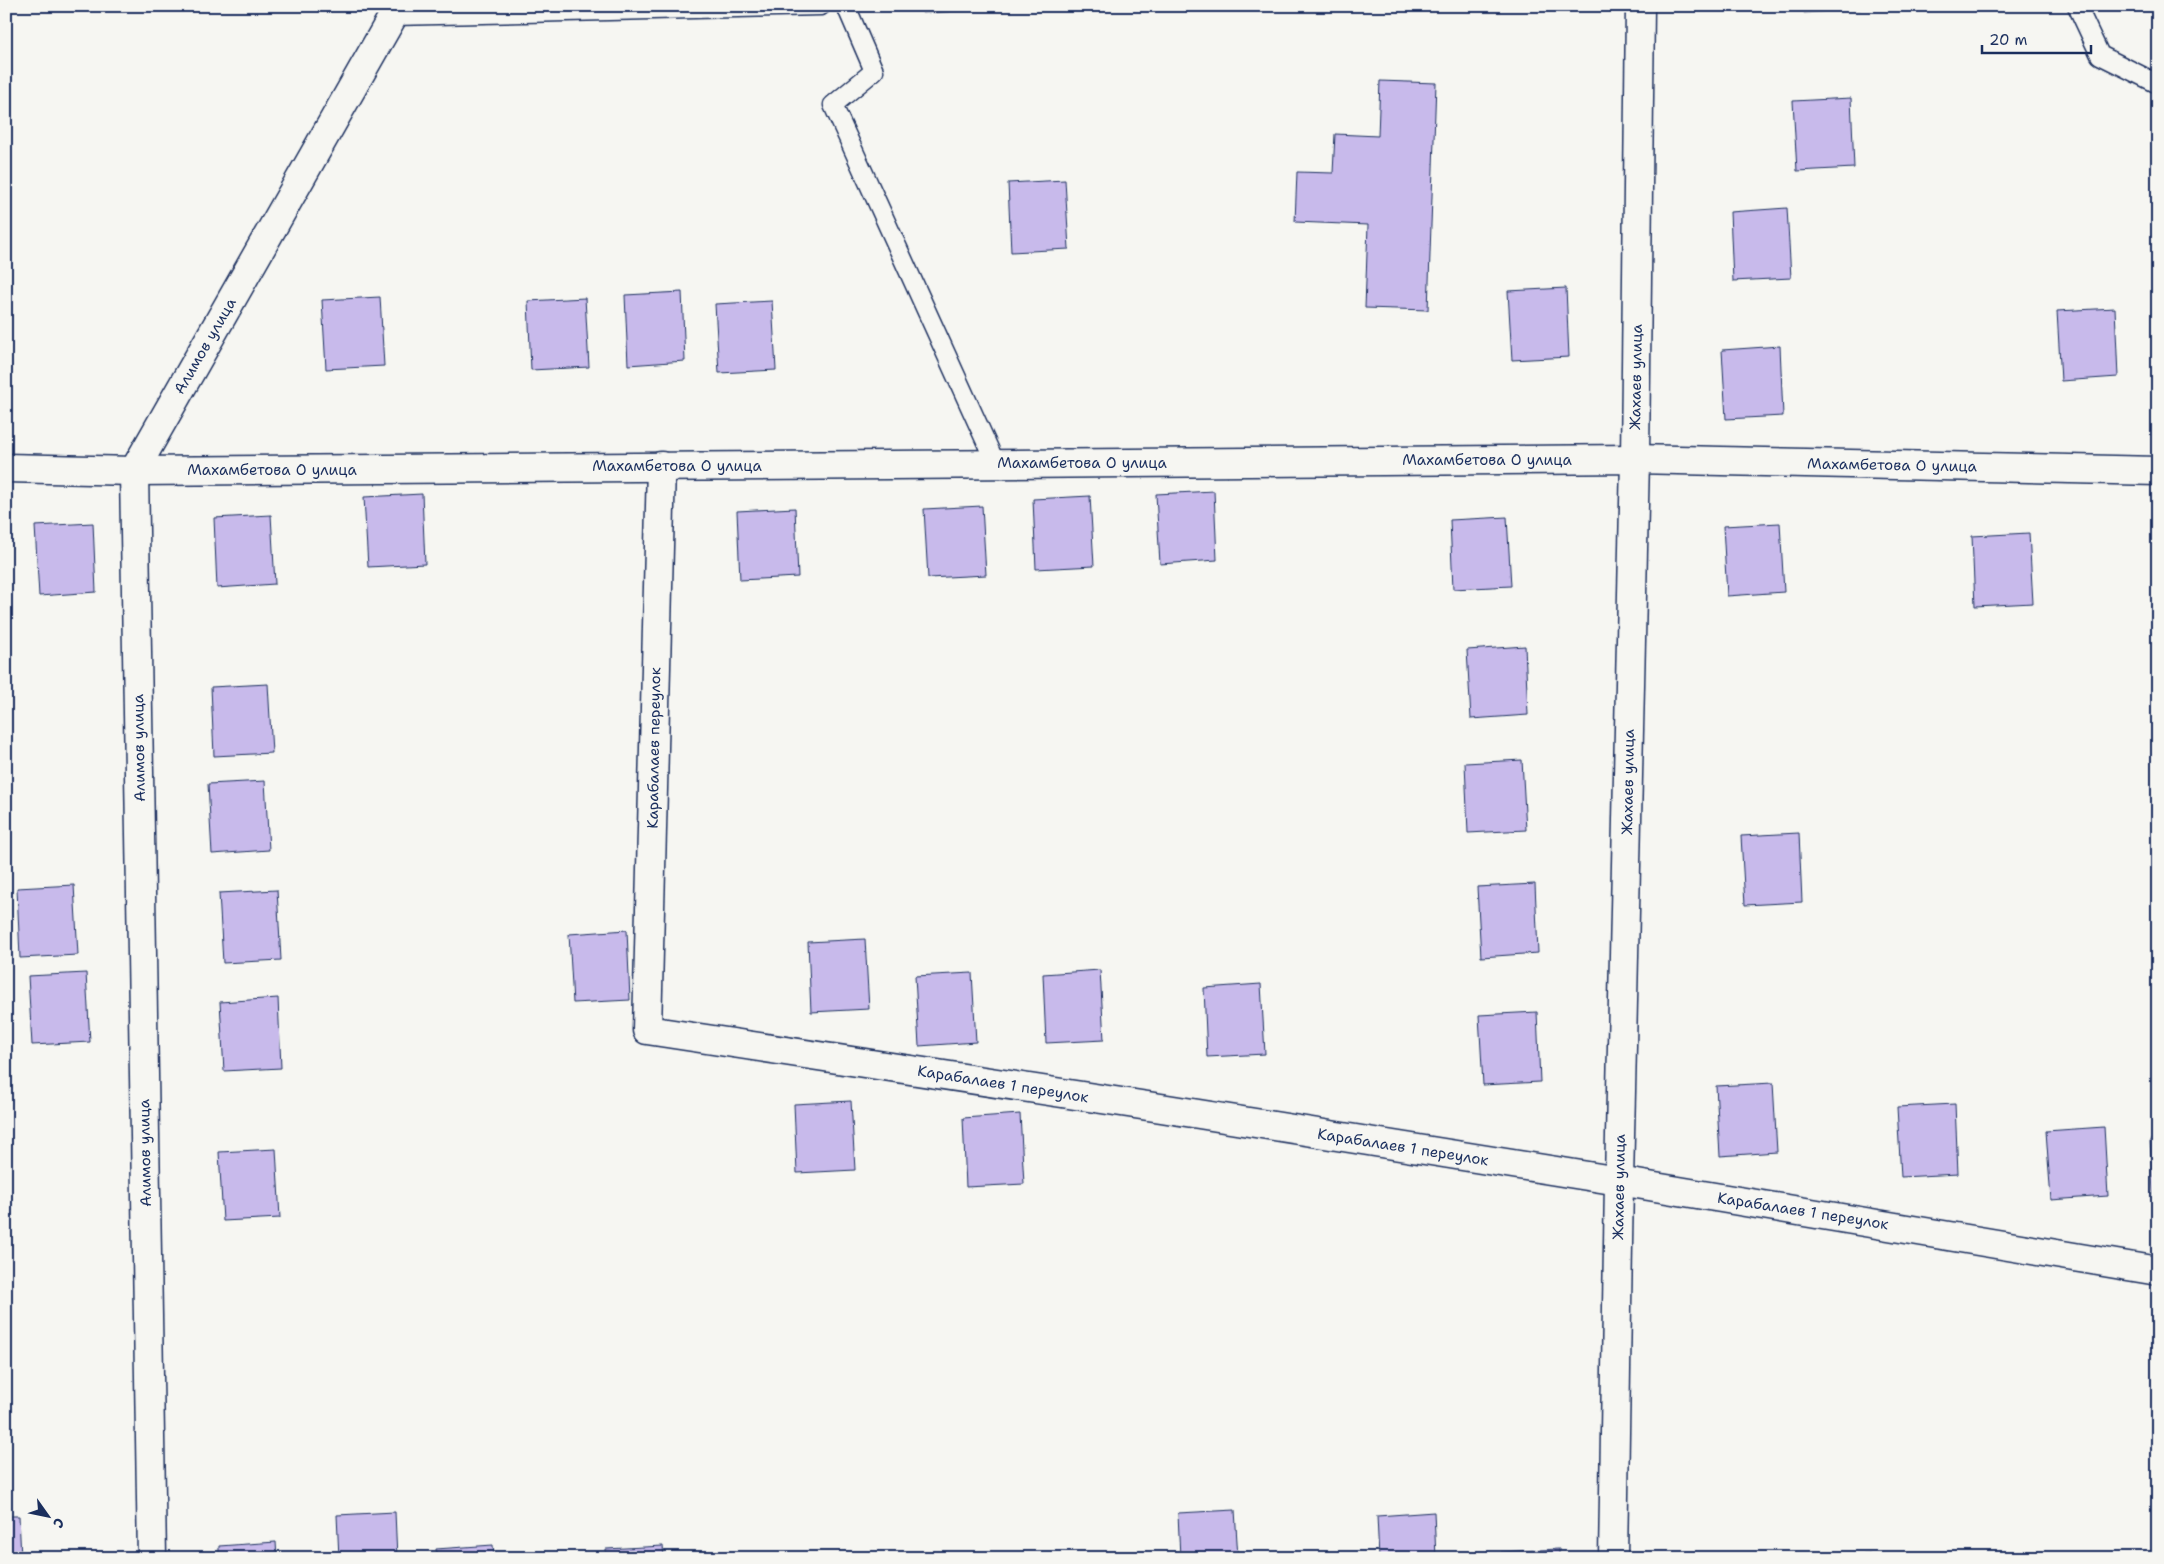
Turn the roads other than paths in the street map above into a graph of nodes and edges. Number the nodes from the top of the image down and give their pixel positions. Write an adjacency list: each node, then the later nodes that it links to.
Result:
1 (821, 6): 5 (lane)
2 (846, 6): 8 (lane)
3 (1640, 6): 7 (street, Жахаев улица)
4 (2077, 6): 6 (lane)
5 (394, 11): 11 (street, Алимов улица)
6 (2158, 84)
7 (1635, 459): 8 (street, Махамбетова О улица); 12 (street, Махамбетова О улица); 14 (street, Жахаев улица)
8 (996, 464): 9 (street, Махамбетова О улица)
9 (661, 466): 11 (street, Махамбетова О улица); 13 (street, Карабалаев переулок)
10 (6, 468): 11 (street, Махамбетова О улица)
11 (134, 471): 16 (street, Алимов улица)
12 (2158, 471)
13 (647, 1030): 14 (street, Карабалаев 1 переулок)
14 (1619, 1181): 15 (street, Карабалаев 1 переулок); 17 (street, Жахаев улица)
15 (2158, 1271)
16 (152, 1558)
17 (1613, 1558)

